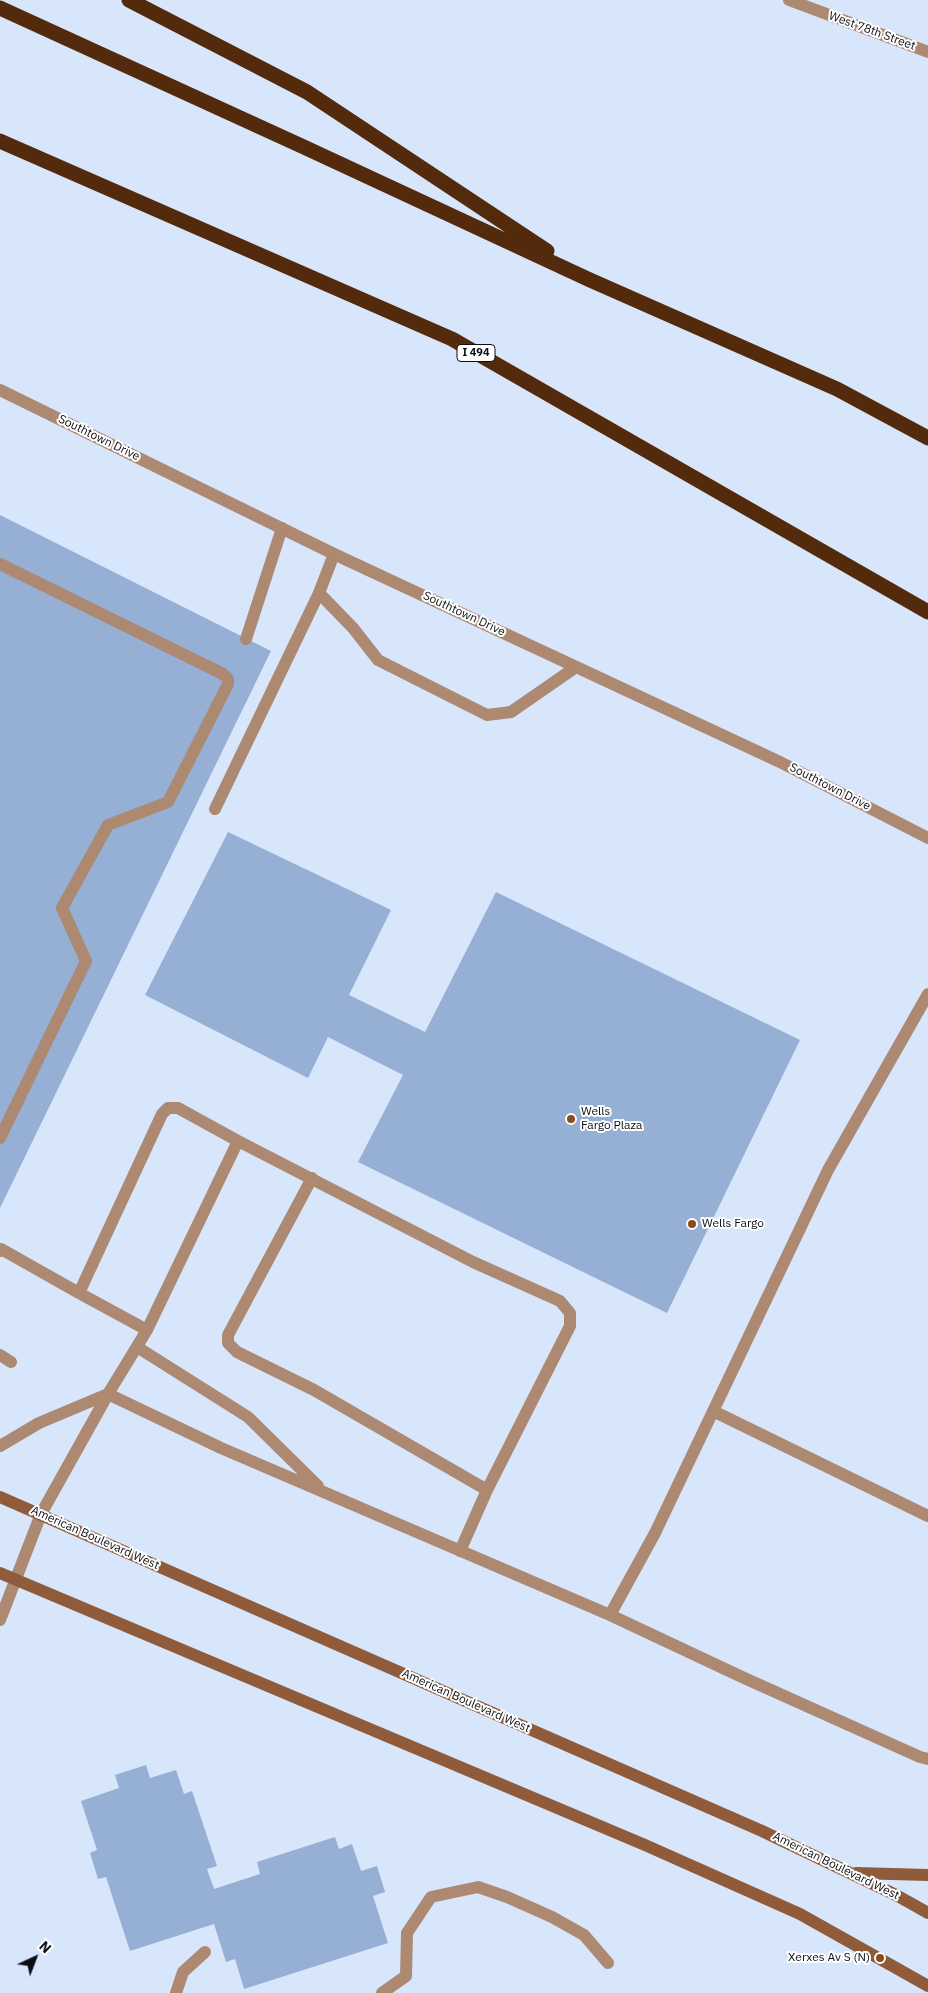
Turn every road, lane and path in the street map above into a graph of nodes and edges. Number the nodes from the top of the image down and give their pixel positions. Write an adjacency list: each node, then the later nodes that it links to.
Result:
1 (129, 0): 6 (highway)
2 (789, 0): 4 (street, West 78th Street)
3 (0, 8): 6 (highway)
4 (928, 52)
5 (0, 141): 13 (highway, I 494)
6 (590, 280): 8 (highway)
7 (0, 390): 9 (street, Southtown Drive)
8 (928, 438)
9 (282, 528): 10 (street, Southtown Drive); 14 (street)
10 (334, 554): 12 (street); 15 (street, Southtown Drive)
11 (0, 564): 19 (street)
12 (319, 593): 15 (street); 16 (street)
13 (928, 612)
14 (246, 639)
15 (576, 666): 17 (street, Southtown Drive)
16 (215, 809)
17 (928, 838)
18 (927, 998): 27 (street)
19 (0, 1138)
20 (238, 1141): 21 (street); 23 (street); 24 (street)
21 (312, 1178): 29 (street); 29 (street)
22 (0, 1251): 23 (street)
23 (79, 1293): 24 (street)
24 (146, 1330): 25 (street)
25 (137, 1347): 26 (street); 30 (street)
26 (108, 1394): 28 (street); 30 (street); 32 (street)
27 (713, 1411): 33 (street); 37 (street)
28 (0, 1446)
29 (487, 1490): 34 (street)
30 (324, 1492): 34 (street)
31 (0, 1497): 32 (main road, American Boulevard West)
32 (42, 1514): 36 (street); 40 (main road, American Boulevard West)
33 (928, 1516)
34 (460, 1551): 37 (street)
35 (0, 1573): 36 (main road)
36 (16, 1580): 38 (street); 45 (main road)
37 (610, 1615): 39 (street)
38 (0, 1620)
39 (928, 1759)
40 (851, 1873): 41 (main road); 42 (main road, American Boulevard West)
41 (928, 1875)
42 (928, 1913)
43 (205, 1952): 46 (street)
44 (608, 1963): 47 (street)
45 (928, 1986)
46 (176, 1993)
47 (382, 1993)

